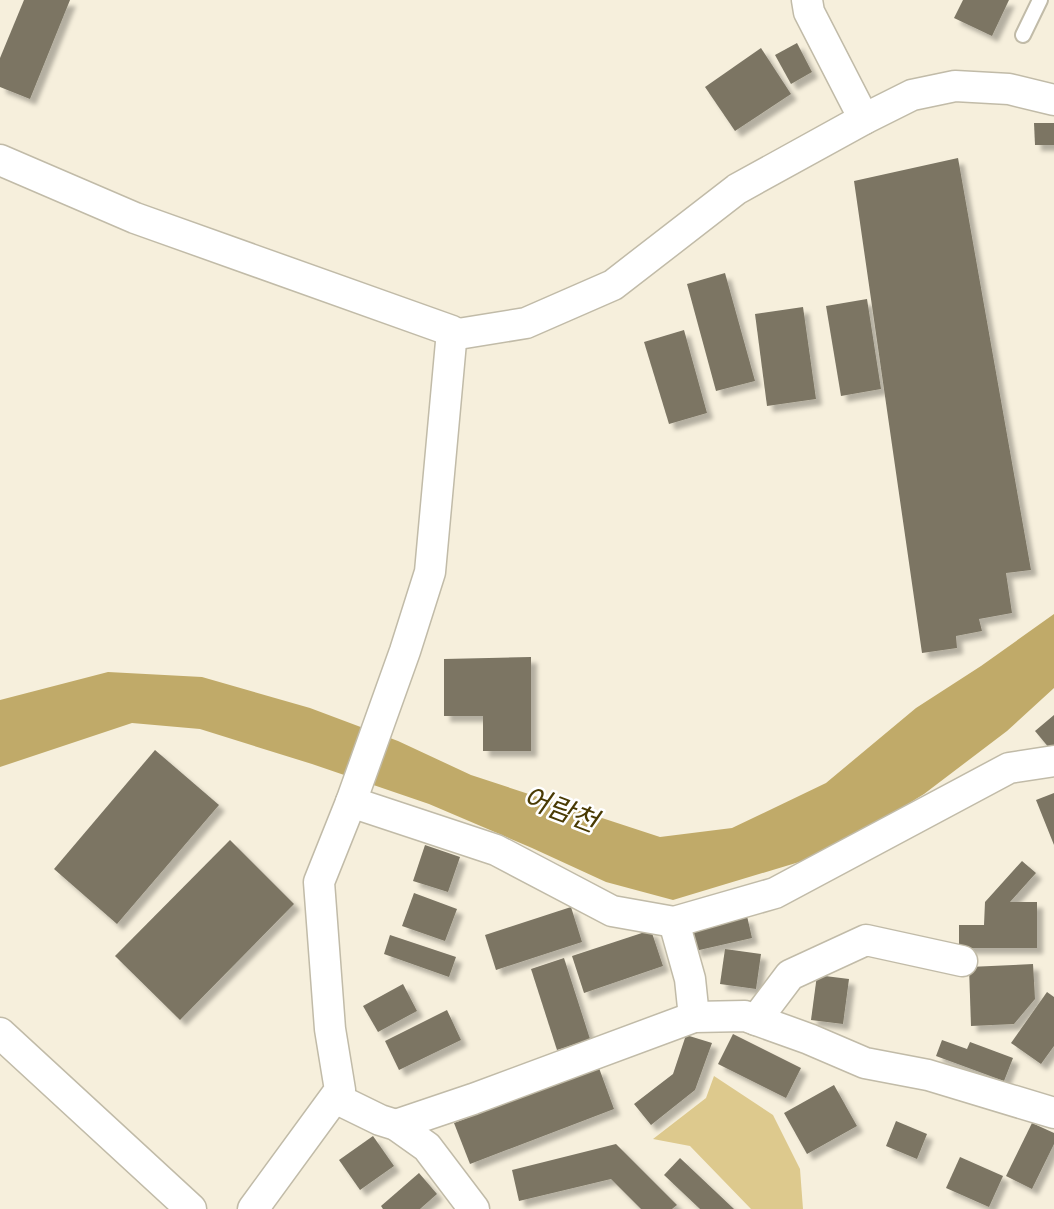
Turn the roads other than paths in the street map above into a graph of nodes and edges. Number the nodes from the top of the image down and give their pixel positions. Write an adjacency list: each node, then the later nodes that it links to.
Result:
1 (807, 0): 5 (street)
2 (1040, 0): 3 (lane)
3 (1023, 36)
4 (1054, 100): 5 (street)
5 (864, 119): 7 (street)
6 (0, 160): 7 (street)
7 (452, 335): 9 (street)
8 (1054, 761): 10 (street)
9 (351, 802): 10 (street); 15 (street)
10 (674, 922): 12 (street)
11 (962, 961): 13 (street)
12 (694, 1017): 13 (street); 17 (street)
13 (756, 1020): 16 (street)
14 (0, 1033): 18 (street)
15 (335, 1098): 17 (street); 19 (street)
16 (1054, 1113)
17 (396, 1125): 20 (street)
18 (191, 1209)
19 (253, 1209)
20 (474, 1209)

